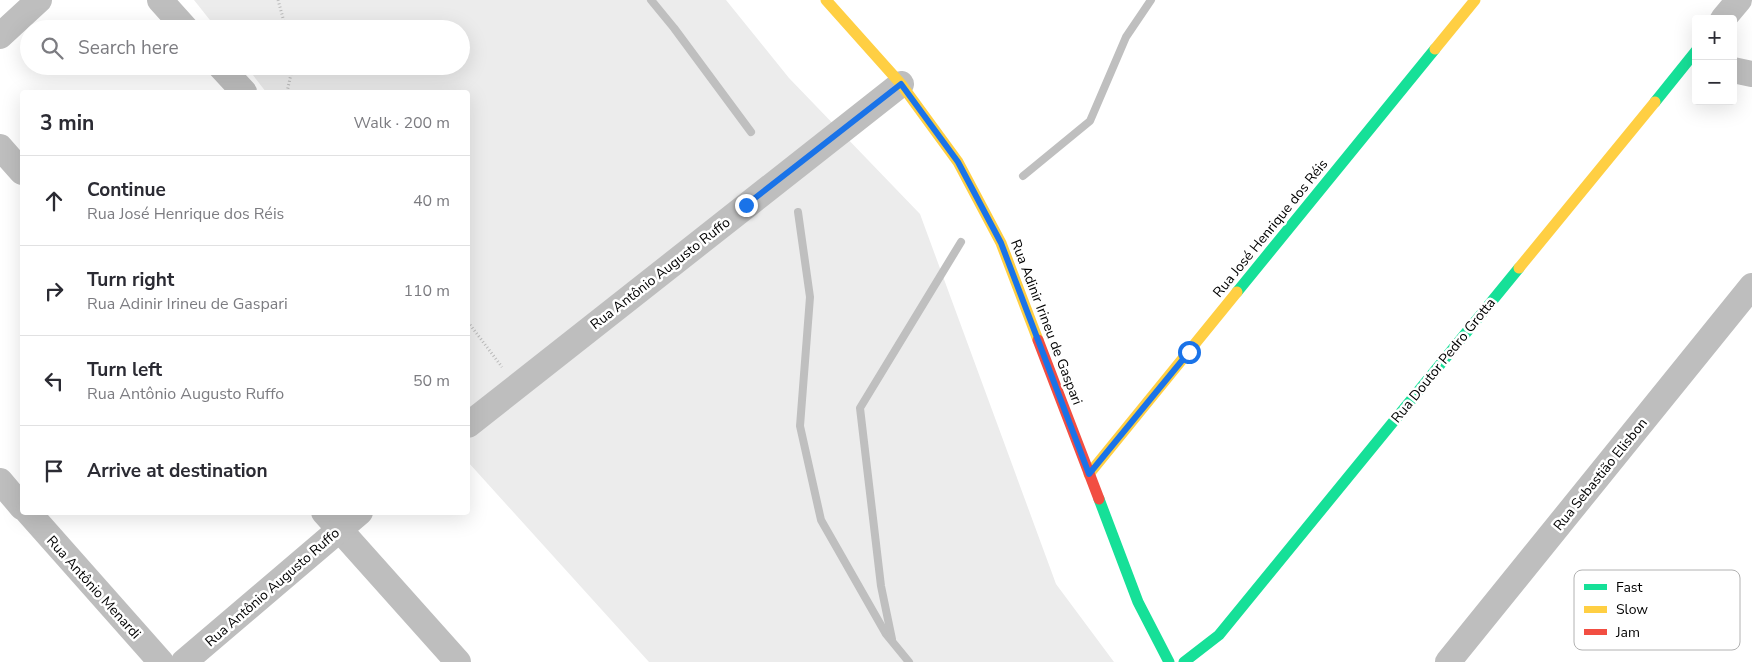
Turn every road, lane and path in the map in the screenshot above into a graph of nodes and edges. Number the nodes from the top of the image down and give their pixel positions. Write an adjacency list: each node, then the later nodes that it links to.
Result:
1 (39, 0): 12 (street)
2 (160, 0): 10 (street)
3 (278, 0): 11 (path)
4 (1475, 0): 27 (street, Rua José Henrique dos Réis)
5 (1739, 0): 8 (street)
6 (1746, 0): 9 (street)
7 (829, 1): 18 (street, Rua Adinir Irineu de Gaspari)
8 (1726, 15)
9 (1752, 18)
10 (178, 20)
11 (284, 20)
12 (0, 36)
13 (1692, 59): 37 (street, Rua Doutor Pedro Grotta)
14 (1737, 71): 15 (street)
15 (1752, 74)
16 (228, 75): 19 (street)
17 (291, 75): 20 (path)
18 (901, 84): 25 (street, Rua Antônio Augusto Ruffo); 27 (street, Rua Adinir Irineu de Gaspari)
19 (242, 90)
20 (287, 90)
21 (0, 147): 22 (street)
22 (20, 170)
23 (1752, 286): 38 (street, Rua Sebastião Elisbon)
24 (470, 325): 25 (path)
25 (515, 386): 26 (street, Rua Antônio Augusto Ruffo)
26 (470, 423)
27 (1089, 474): 36 (street, Rua Adinir Irineu de Gaspari)
28 (0, 481): 29 (street)
29 (20, 505)
30 (31, 515): 33 (street, Rua Antônio Menardi)
31 (351, 515): 32 (street, Rua Antônio Augusto Ruffo)
32 (332, 521): 34 (street, Rua Antônio Augusto Ruffo); 35 (street)
33 (160, 662)
34 (184, 662)
35 (458, 662)
36 (1169, 662)
37 (1184, 662)
38 (1448, 662)

